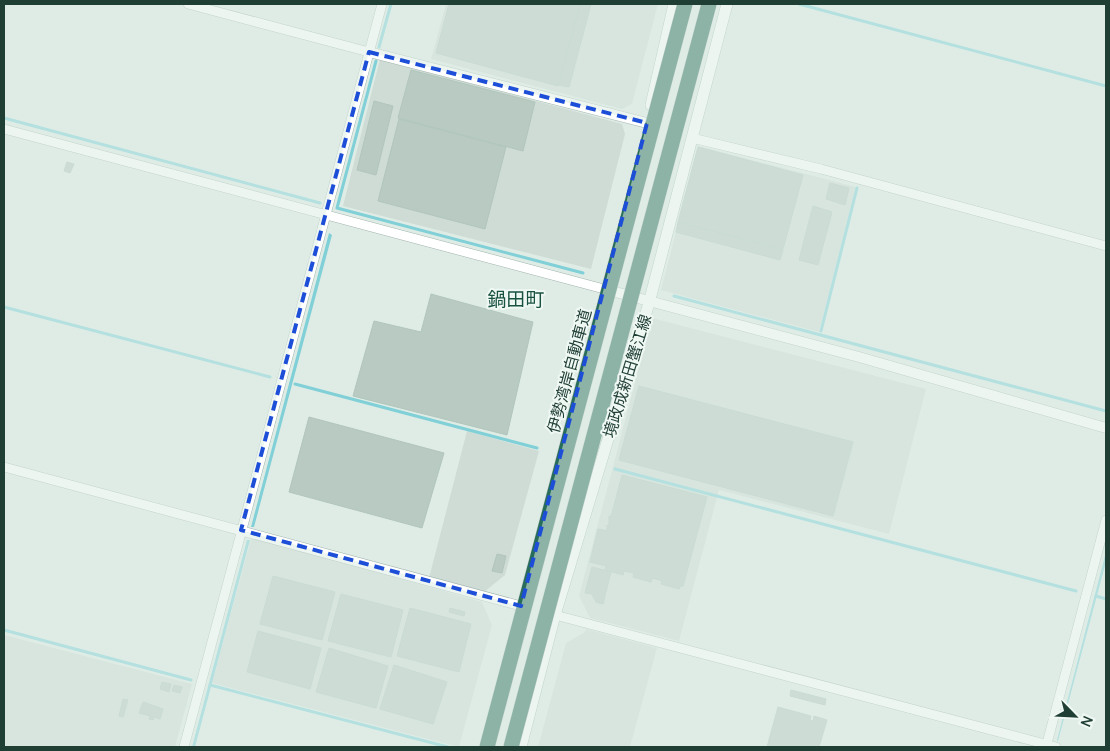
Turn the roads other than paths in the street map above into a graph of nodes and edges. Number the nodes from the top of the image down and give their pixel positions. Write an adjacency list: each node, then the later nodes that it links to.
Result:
1 (188, 4): 7 (street)
2 (382, 4): 7 (street)
3 (674, 4): 8 (main road)
4 (685, 4): 24 (highway, 伊勢湾岸自動車道, bridge)
5 (709, 4): 25 (highway, bridge)
6 (728, 4): 10 (main road, 境政成新田蟹江線)
7 (369, 52): 8 (street); 11 (street)
8 (647, 123): 13 (main road)
9 (4, 128): 11 (street)
10 (692, 138): 12 (street); 14 (main road, 境政成新田蟹江線)
11 (325, 214): 13 (street); 18 (street)
12 (1106, 246)
13 (604, 289): 14 (street); 19 (main road)
14 (649, 303): 15 (street); 20 (main road, 境政成新田蟹江線)
15 (1106, 428)
16 (4, 467): 18 (street)
17 (1106, 520): 21 (street)
18 (240, 530): 19 (street); 22 (street)
19 (521, 606): 23 (main road)
20 (555, 616): 21 (street); 26 (main road, 境政成新田蟹江線)
21 (1046, 746): 27 (street)
22 (184, 747)
23 (480, 747)
24 (487, 747)
25 (511, 747)
26 (521, 747)
27 (1056, 747)

